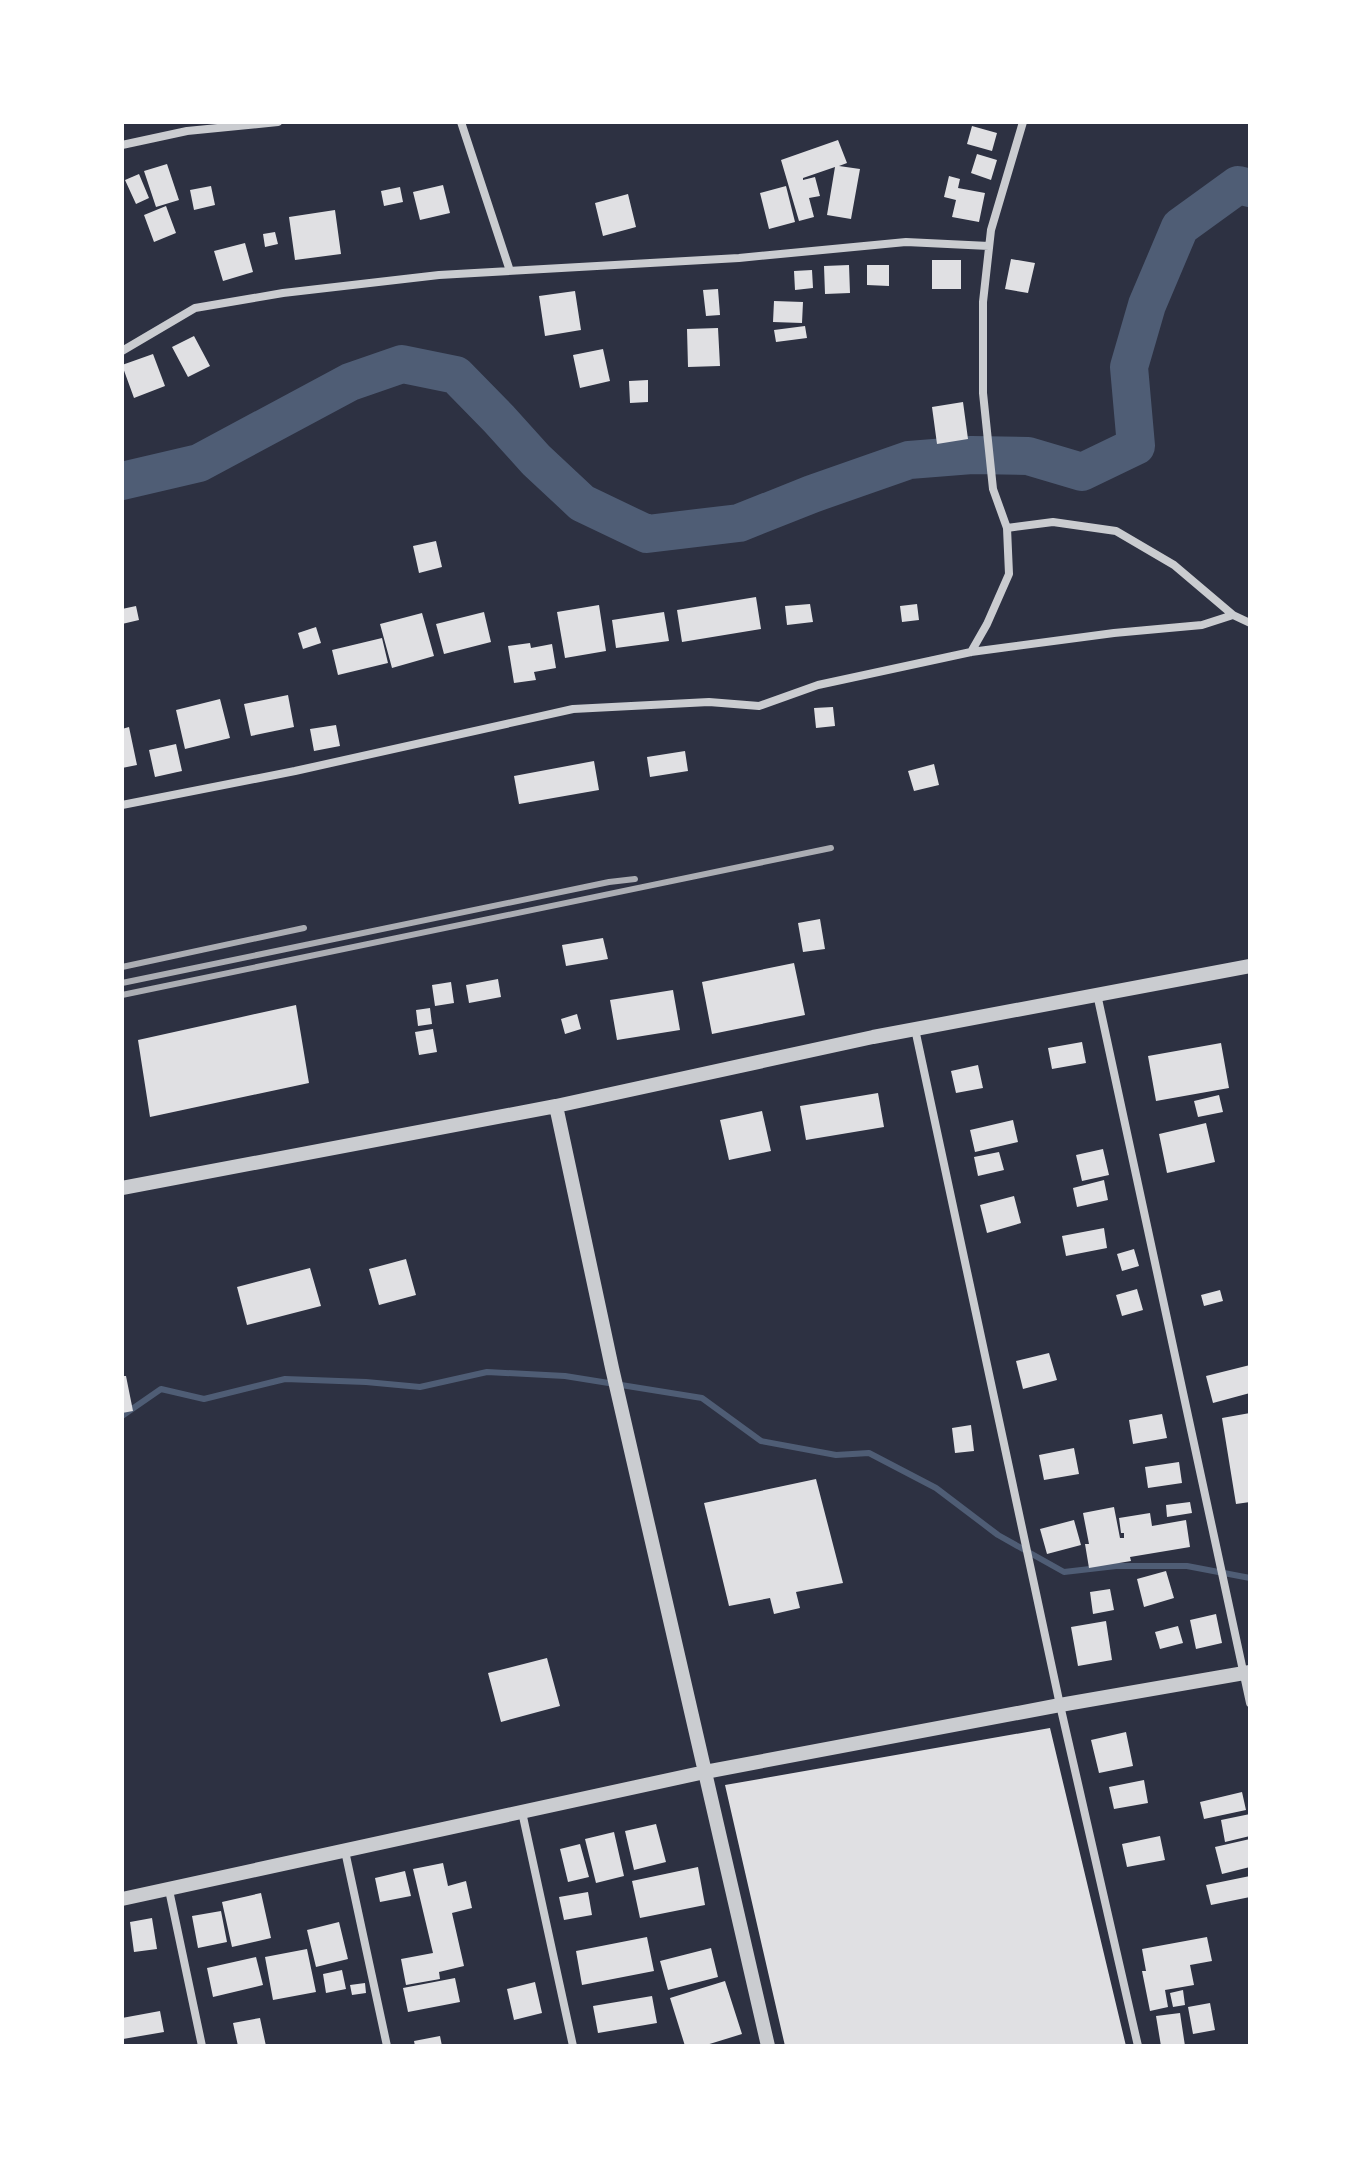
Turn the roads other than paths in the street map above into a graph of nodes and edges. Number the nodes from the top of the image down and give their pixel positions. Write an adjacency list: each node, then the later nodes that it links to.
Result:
1 (278, 122): 4 (street)
2 (461, 122): 6 (street)
3 (1023, 122): 5 (street)
4 (122, 145)
5 (989, 246): 6 (street); 8 (street)
6 (510, 271): 7 (street)
7 (122, 351)
8 (1007, 528): 9 (street); 11 (street)
9 (1233, 615): 10 (street); 11 (street)
10 (1250, 623)
11 (971, 652): 12 (street)
12 (122, 805)
13 (1250, 966): 14 (street)
14 (1097, 994): 15 (street); 18 (street)
15 (915, 1029): 16 (street); 20 (street)
16 (556, 1106): 17 (street); 21 (street)
17 (122, 1188)
18 (1247, 1673): 19 (street); 20 (street)
19 (1250, 1703)
20 (1060, 1705): 21 (street); 30 (street)
21 (705, 1772): 22 (street); 29 (street)
22 (522, 1812): 23 (street); 28 (street)
23 (345, 1851): 24 (street); 27 (street)
24 (169, 1890): 25 (street); 26 (street)
25 (122, 1899)
26 (202, 2046)
27 (387, 2046)
28 (573, 2046)
29 (768, 2046)
30 (1138, 2046)

